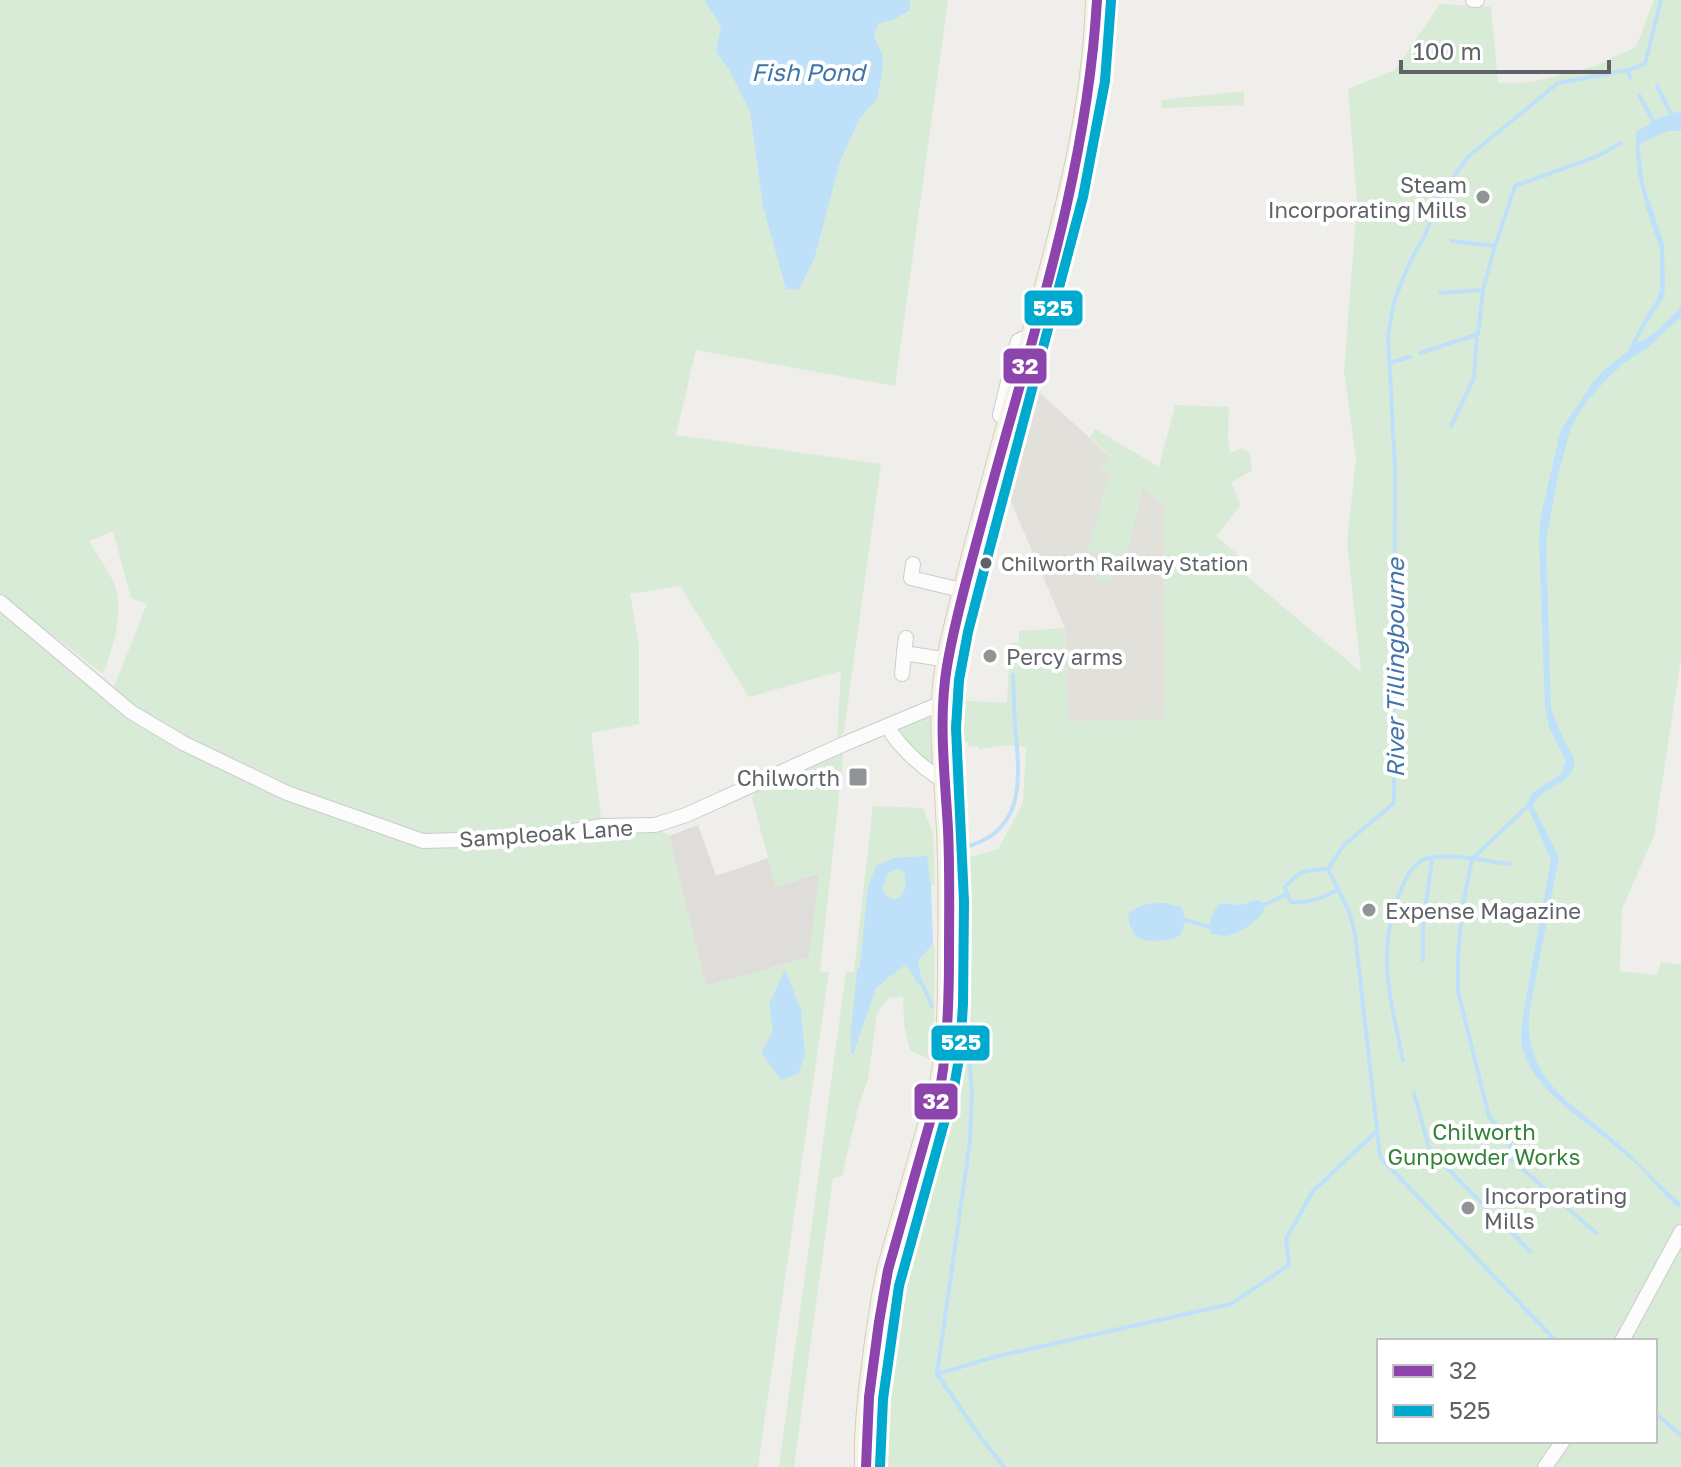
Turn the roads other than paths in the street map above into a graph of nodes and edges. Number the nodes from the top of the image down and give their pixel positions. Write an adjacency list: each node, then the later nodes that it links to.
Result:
1 (1097, 0): 2 (main road)
2 (1005, 416): 3 (street); 5 (main road)
3 (984, 474)
4 (911, 576): 5 (street)
5 (965, 591): 7 (main road)
6 (0, 602): 10 (street, Sampleoak Lane)
7 (948, 660): 8 (street); 9 (main road)
8 (902, 674)
9 (942, 703): 10 (street, Sampleoak Lane); 11 (main road)
10 (887, 726): 11 (street)
11 (945, 775): 15 (main road)
12 (1681, 1232): 13 (street)
13 (1623, 1339)
14 (1562, 1443): 16 (street)
15 (866, 1467)
16 (1545, 1467)

